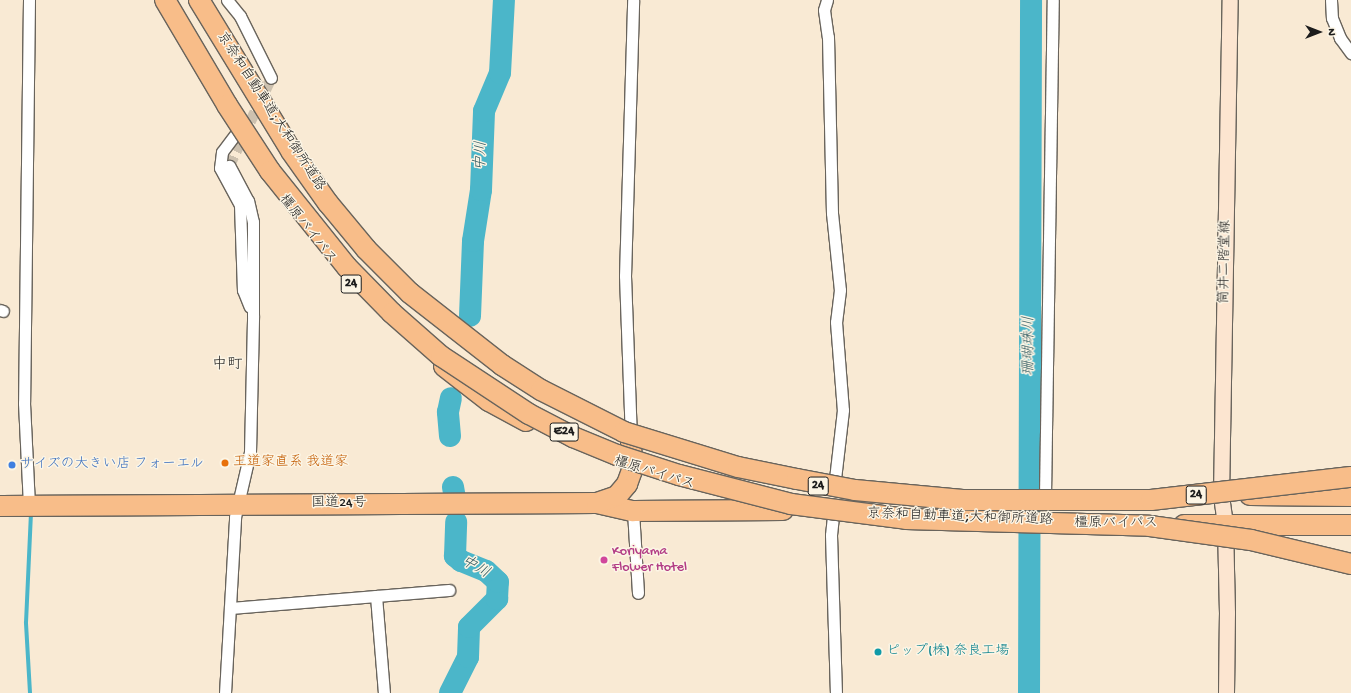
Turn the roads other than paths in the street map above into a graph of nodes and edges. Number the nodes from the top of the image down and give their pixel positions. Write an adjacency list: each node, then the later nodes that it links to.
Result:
1 (28, 0): 27 (street)
2 (166, 0): 13 (highway, 橿原バイパス / 24); 33 (highway, 京奈和自動車道;大和御所道路 / E24, bridge)
3 (199, 0): 18 (highway, 京奈和自動車道;大和御所道路 / E24, bridge)
4 (203, 0): 16 (highway, 橿原バイパス / 24)
5 (227, 0): 12 (street)
6 (634, 0): 16 (street)
7 (827, 0): 19 (street)
8 (1053, 0): 20 (street)
9 (1230, 0): 21 (main road, 筒井二階堂線)
10 (1331, 0): 11 (street)
11 (1351, 52)
12 (271, 78)
13 (237, 132): 15 (street); 17 (highway, 橿原バイパス / 24)
14 (229, 166): 15 (street)
15 (253, 316): 25 (street)
16 (631, 441): 17 (highway); 19 (highway, 橿原バイパス / 24)
17 (632, 470): 22 (highway); 28 (highway, 橿原バイパス / 24)
18 (1351, 477)
19 (834, 488): 20 (highway, 橿原バイパス / 24)
20 (1043, 495): 21 (highway, 橿原バイパス / 24)
21 (1221, 495): 23 (highway, 橿原バイパス / 24); 31 (main road, 筒井二階堂線)
22 (617, 496): 24 (highway, 国道24号 / 24); 29 (street)
23 (1351, 496)
24 (597, 503): 25 (highway, 国道24号 / 24); 29 (highway, 24)
25 (239, 505): 27 (highway, 国道24号 / 24); 37 (street)
26 (0, 506): 27 (highway, 国道24号 / 24)
27 (29, 506)
28 (783, 510): 29 (highway, 24); 30 (highway, 橿原バイパス / 24)
29 (633, 511): 35 (street)
30 (833, 516): 31 (highway, 橿原バイパス / 24, bridge); 40 (street)
31 (1225, 524): 32 (highway, 橿原バイパス / 24); 41 (main road, 筒井二階堂線)
32 (1351, 525)
33 (1351, 564)
34 (449, 590): 36 (street)
35 (638, 593)
36 (376, 596): 37 (street); 39 (street)
37 (230, 608): 38 (street)
38 (225, 693)
39 (384, 693)
40 (836, 693)
41 (1226, 693)

